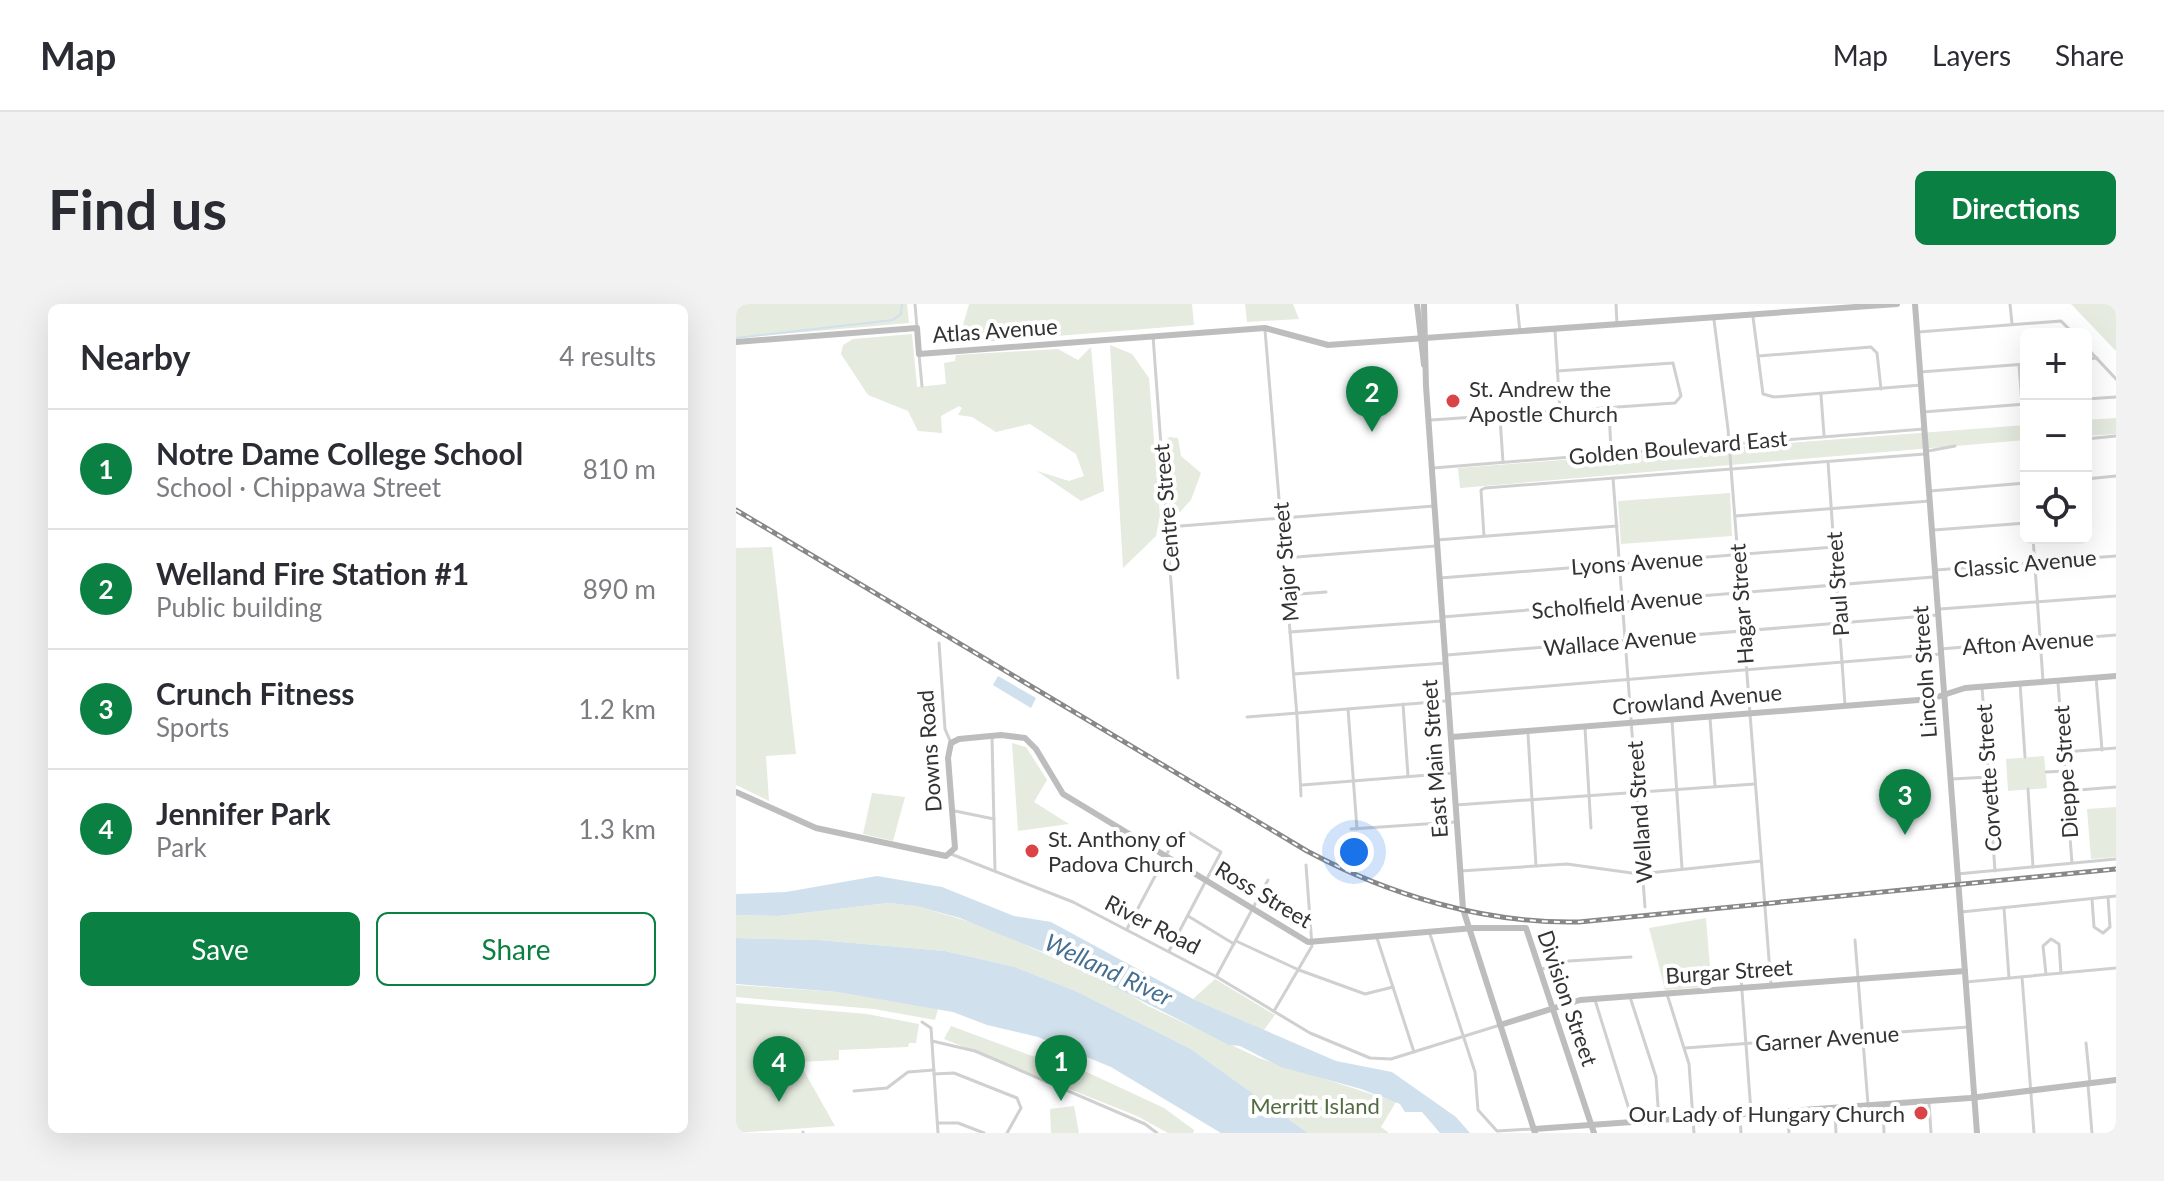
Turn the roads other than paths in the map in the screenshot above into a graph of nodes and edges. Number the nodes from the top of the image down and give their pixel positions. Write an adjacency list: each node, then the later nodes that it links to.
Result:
1 (915, 304): 15 (street)
2 (1417, 304): 23 (street, East Main Street)
3 (1424, 304): 11 (street, East Main Street)
4 (1517, 304): 19 (street)
5 (1616, 304): 13 (street)
6 (1897, 304): 9 (street, Atlas Avenue)
7 (1915, 304): 20 (street, Lincoln Street)
8 (2010, 304): 14 (street)
9 (1815, 307): 10 (street, Atlas Avenue)
10 (1753, 316): 12 (street, Atlas Avenue); 27 (street)
11 (1425, 319): 22 (street); 23 (street, East Main Street)
12 (1714, 319): 13 (street, Atlas Avenue); 51 (street, Hagar Street)
13 (1617, 324): 18 (street, Atlas Avenue)
14 (2012, 324): 17 (street); 20 (street)
15 (917, 328): 24 (street); 26 (street)
16 (1265, 328): 21 (street, Atlas Avenue); 23 (street, Atlas Avenue); 68 (street, Major Street)
17 (2068, 328)
18 (1555, 330): 19 (street, Atlas Avenue); 31 (street)
19 (1520, 332): 22 (street, Atlas Avenue)
20 (1918, 332): 32 (street, Lincoln Street)
21 (1153, 336): 26 (street, Atlas Avenue); 71 (street, Centre Street)
22 (1439, 337): 23 (street, Atlas Avenue)
23 (1423, 339): 46 (street, East Main Street)
24 (736, 342)
25 (2092, 353): 29 (street)
26 (919, 354): 35 (street)
27 (1758, 356): 36 (street); 37 (street)
28 (2092, 358): 29 (street)
29 (2097, 358): 33 (street)
30 (2019, 365): 32 (street); 40 (street)
31 (1557, 371): 42 (street); 43 (street)
32 (1920, 372): 34 (street, Lincoln Street)
33 (2116, 379)
34 (1921, 385): 36 (street); 44 (street, Lincoln Street)
35 (922, 386)
36 (1881, 389): 37 (street)
37 (1821, 394): 48 (street)
38 (2116, 397): 39 (street)
39 (2092, 399)
40 (2023, 400)
41 (2020, 404): 44 (street)
42 (1609, 408): 43 (street); 53 (street)
43 (1560, 411): 45 (street)
44 (1923, 412): 47 (street, Lincoln Street)
45 (1500, 416): 46 (street); 55 (street)
46 (1429, 420): 57 (street, East Main Street)
47 (1924, 429): 48 (street, Golden Boulevard East); 54 (street, Lincoln Street)
48 (1824, 435): 51 (street, Golden Boulevard East)
49 (2116, 436): 50 (street)
50 (2092, 438)
51 (1729, 444): 53 (street, Golden Boulevard East); 58 (street, Hagar Street)
52 (1955, 446): 54 (street)
53 (1611, 452): 55 (street, Golden Boulevard East)
54 (1926, 453): 56 (street); 63 (street, Lincoln Street)
55 (1503, 462): 57 (street, Golden Boulevard East)
56 (1828, 462): 58 (street); 66 (street, Paul Street)
57 (1432, 468): 65 (street, East Main Street)
58 (1731, 469): 60 (street); 67 (street, Hagar Street)
59 (2116, 476): 61 (street)
60 (1613, 478): 70 (street, Welland Street); 73 (street)
61 (2092, 478)
62 (2020, 483): 63 (street)
63 (1929, 491): 64 (street, Lincoln Street)
64 (1930, 501): 66 (street); 72 (street, Lincoln Street)
65 (1434, 506): 68 (street); 74 (street, East Main Street)
66 (1831, 510): 67 (street); 76 (street, Paul Street)
67 (1735, 516): 77 (street, Hagar Street)
68 (1281, 518): 71 (street); 79 (street, Major Street)
69 (2020, 523): 72 (street)
70 (1617, 526): 73 (street); 81 (street, Welland Street)
71 (1168, 527): 107 (street, Centre Street)
72 (1932, 530): 82 (street, Lincoln Street)
73 (1484, 536): 74 (street)
74 (1437, 543): 79 (street); 83 (street, East Main Street)
75 (2033, 544): 80 (street)
76 (1834, 547): 77 (street, Lyons Avenue); 84 (street, Paul Street)
77 (1738, 554): 81 (street, Lyons Avenue); 86 (street, Hagar Street)
78 (2116, 556): 80 (street, Classic Avenue)
79 (1284, 558): 87 (street, Major Street)
80 (2034, 562): 82 (street, Classic Avenue); 89 (street)
81 (1619, 563): 83 (street, Lyons Avenue); 90 (street, Welland Street)
82 (1935, 574): 84 (street, Scholfield Avenue); 91 (street, Lincoln Street)
83 (1440, 578): 92 (street, East Main Street)
84 (1837, 585): 86 (street, Scholfield Avenue); 93 (street, Paul Street)
85 (1326, 592): 87 (street)
86 (1741, 592): 90 (street, Scholfield Avenue); 94 (street, Hagar Street)
87 (1287, 595): 95 (street, Major Street)
88 (2116, 596): 89 (street, Wallace Avenue)
89 (2037, 602): 91 (street, Wallace Avenue); 98 (street)
90 (1623, 603): 92 (street, Scholfield Avenue); 97 (street, Welland Street)
91 (1938, 612): 93 (street, Wallace Avenue); 100 (street, Lincoln Street)
92 (1443, 619): 95 (street, Scholfield Avenue); 101 (street, East Main Street)
93 (1839, 623): 94 (street, Wallace Avenue); 102 (street, Paul Street)
94 (1743, 631): 97 (street, Wallace Avenue); 103 (street, Hagar Street)
95 (1290, 632): 104 (street, Major Street)
96 (2116, 635): 98 (street, Afton Avenue)
97 (1626, 640): 101 (street, Wallace Avenue); 108 (street, Welland Street)
98 (2040, 641): 100 (street, Afton Avenue); 111 (street)
99 (939, 643): 131 (street, Downs Road)
100 (1940, 652): 102 (street, Afton Avenue); 109 (street, Lincoln Street)
101 (1446, 659): 104 (street, Wallace Avenue); 115 (street, East Main Street)
102 (1842, 662): 103 (street, Afton Avenue); 118 (street, Paul Street)
103 (1746, 670): 108 (street, Afton Avenue); 121 (street, Hagar Street)
104 (1294, 674): 120 (street, Major Street)
105 (2116, 676): 106 (street)
106 (2096, 677): 110 (street); 133 (street)
107 (1178, 678)
108 (1628, 678): 115 (street, Afton Avenue); 126 (street, Welland Street)
109 (1943, 679): 113 (street); 114 (street, Lincoln Street)
110 (2058, 680): 111 (street); 134 (street, Dieppe Street)
111 (2043, 681): 112 (street)
112 (2020, 683): 113 (street); 135 (street)
113 (1978, 686): 114 (street, Crowland Avenue); 140 (street, Corvette Street)
114 (1944, 696): 116 (street, Crowland Avenue); 122 (street, Lincoln Street)
115 (1448, 697): 117 (street, Afton Avenue); 130 (street, East Main Street)
116 (1921, 699): 118 (street, Crowland Avenue); 122 (street)
117 (1403, 704): 119 (street, Afton Avenue); 139 (street)
118 (1845, 705): 121 (street, Crowland Avenue)
119 (1348, 708): 120 (street, Afton Avenue); 142 (street)
120 (1297, 713): 124 (street, Afton Avenue); 144 (street, Major Street)
121 (1750, 713): 123 (street, Crowland Avenue); 143 (street, Hagar Street)
122 (1945, 713): 141 (street, Lincoln Street)
123 (1710, 716): 125 (street, Crowland Avenue); 145 (street)
124 (1247, 717)
125 (1672, 719): 126 (street, Crowland Avenue); 147 (street)
126 (1632, 722): 127 (street, Crowland Avenue); 151 (street, Welland Street)
127 (1584, 726): 128 (street, Crowland Avenue); 152 (street)
128 (1527, 731): 130 (street, Crowland Avenue); 154 (street)
129 (992, 736): 131 (street, Ross Street); 157 (street); 163 (street, Ross Street)
130 (1452, 737): 138 (street, East Main Street)
131 (951, 743): 156 (street, Downs Road)
132 (2116, 748): 133 (street)
133 (2102, 750): 134 (street)
134 (2063, 752): 136 (street, Dieppe Street)
135 (2025, 757)
136 (2065, 771): 137 (street); 149 (street, Dieppe Street)
137 (2046, 772)
138 (1454, 773): 139 (street); 155 (street, East Main Street)
139 (1408, 777): 142 (street)
140 (1988, 777): 141 (street); 173 (street, Corvette Street)
141 (1950, 778): 175 (street, Lincoln Street)
142 (1354, 781): 144 (street); 161 (street)
143 (1755, 784): 145 (street); 165 (street, Hagar Street)
144 (1302, 785): 153 (street, Major Street)
145 (1715, 786): 147 (street)
146 (2116, 787): 149 (street)
147 (1676, 789): 151 (street); 170 (street)
148 (2028, 789): 169 (street)
149 (2066, 791): 166 (street, Dieppe Street)
150 (736, 792): 162 (street, River Road)
151 (1637, 792): 152 (street); 174 (street, Welland Street)
152 (1589, 795): 154 (street); 159 (street)
153 (1301, 796)
154 (1532, 799): 155 (street); 168 (street)
155 (1456, 805): 158 (street, East Main Street)
156 (952, 811): 157 (street); 162 (street, Downs Road)
157 (994, 819): 171 (street)
158 (1457, 822): 161 (street); 172 (street, East Main Street)
159 (1591, 828)
160 (1351, 829): 161 (street)
161 (1357, 829)
162 (951, 854): 171 (street, River Road)
163 (1166, 856): 177 (street, Ross Street); 177 (street); 186 (street)
164 (2116, 859): 166 (street)
165 (1761, 861): 170 (street); 207 (street, Hagar Street)
166 (2072, 863): 169 (street)
167 (1306, 865): 192 (street)
168 (1536, 866): 172 (street); 174 (street)
169 (2033, 867): 173 (street)
170 (1682, 868): 174 (street)
171 (995, 871): 186 (street, River Road)
172 (1460, 871): 187 (street, East Main Street)
173 (1995, 871): 175 (street)
174 (1643, 873): 181 (street, Welland Street)
175 (1957, 874): 184 (street, Lincoln Street)
176 (1268, 880): 183 (street)
177 (1206, 881): 183 (street, Ross Street); 185 (street)
178 (2116, 896): 179 (street)
179 (2108, 897): 180 (street); 180 (street)
180 (2092, 899): 182 (street)
181 (1645, 907)
182 (2004, 908): 184 (street); 204 (street)
183 (1253, 909): 191 (street); 192 (street, Ross Street)
184 (1960, 912): 199 (street, Lincoln Street)
185 (1188, 916): 191 (street); 193 (street)
186 (1127, 929): 193 (street, River Road)
187 (1469, 929): 188 (street, Ross Street); 197 (street, Division Street); 212 (street, East Main Street)
188 (1430, 934): 189 (street, Ross Street); 220 (street)
189 (1377, 938): 192 (street, Ross Street); 208 (street)
190 (1855, 940): 205 (street)
191 (1235, 942): 198 (street); 202 (street)
192 (1312, 943): 198 (street)
193 (1168, 952): 202 (street, River Road)
194 (1631, 957): 197 (street)
195 (1740, 964): 209 (street)
196 (2116, 968): 200 (street)
197 (1542, 969): 214 (street, Division Street)
198 (1299, 970): 208 (street); 215 (street)
199 (1965, 971): 205 (street, Burgar Street); 206 (street, Lincoln Street)
200 (2061, 973): 201 (street); 201 (street)
201 (2046, 975): 203 (street)
202 (1217, 977): 215 (street, River Road)
203 (2022, 977): 204 (street); 231 (street)
204 (2009, 978): 206 (street)
205 (1858, 979): 207 (street, Burgar Street); 221 (street)
206 (1966, 982): 219 (street, Lincoln Street)
207 (1771, 985): 209 (street, Burgar Street)
208 (1393, 987): 226 (street)
209 (1742, 988): 210 (street, Burgar Street); 224 (street)
210 (1667, 994): 211 (street, Burgar Street); 225 (street)
211 (1630, 996): 213 (street, Burgar Street); 241 (street)
212 (1491, 999): 216 (street); 218 (street, East Main Street)
213 (1595, 999): 214 (street, Burgar Street); 242 (street)
214 (1553, 1007): 216 (street, Burgar Street); 245 (street, Division Street)
215 (1274, 1011): 226 (street, River Road)
216 (1512, 1020): 218 (street, Burgar Street)
217 (922, 1022): 222 (street)
218 (1500, 1025): 220 (street, River Road); 246 (street, East Main Street)
219 (1969, 1027): 221 (street, Garner Avenue); 232 (street, Lincoln Street)
220 (1463, 1036): 226 (street, River Road); 244 (street)
221 (1863, 1036): 224 (street, Garner Avenue); 235 (street)
222 (932, 1041): 227 (street); 250 (street)
223 (2086, 1043): 229 (street)
224 (1747, 1044): 225 (street, Garner Avenue); 238 (street)
225 (1685, 1048): 240 (street)
226 (1414, 1052)
227 (934, 1072): 230 (street); 243 (street); 249 (street)
228 (2116, 1080): 229 (street)
229 (2089, 1083): 231 (street); 260 (street)
230 (854, 1091)
231 (2031, 1091): 232 (street); 259 (street)
232 (1974, 1098): 233 (street); 258 (street, Lincoln Street)
233 (1929, 1102): 234 (street); 257 (street)
234 (1883, 1105): 235 (street); 256 (street)
235 (1868, 1106): 236 (street)
236 (1835, 1108): 237 (street); 255 (street)
237 (1788, 1112): 238 (street); 254 (street)
238 (1752, 1114): 239 (street)
239 (1740, 1115): 240 (street); 253 (street)
240 (1693, 1118): 241 (street); 252 (street)
241 (1659, 1121): 242 (street)
242 (1633, 1122): 245 (street)
243 (937, 1123): 247 (street); 248 (street)
244 (1493, 1128): 246 (street); 251 (street)
245 (1593, 1129): 246 (street)
246 (1534, 1131)
247 (938, 1133)
248 (984, 1133)
249 (1007, 1133)
250 (1157, 1133)
251 (1490, 1133)
252 (1694, 1133)
253 (1741, 1133)
254 (1789, 1133)
255 (1836, 1133)
256 (1884, 1133)
257 (1931, 1133)
258 (1977, 1133)
259 (2034, 1133)
260 (2092, 1133)

